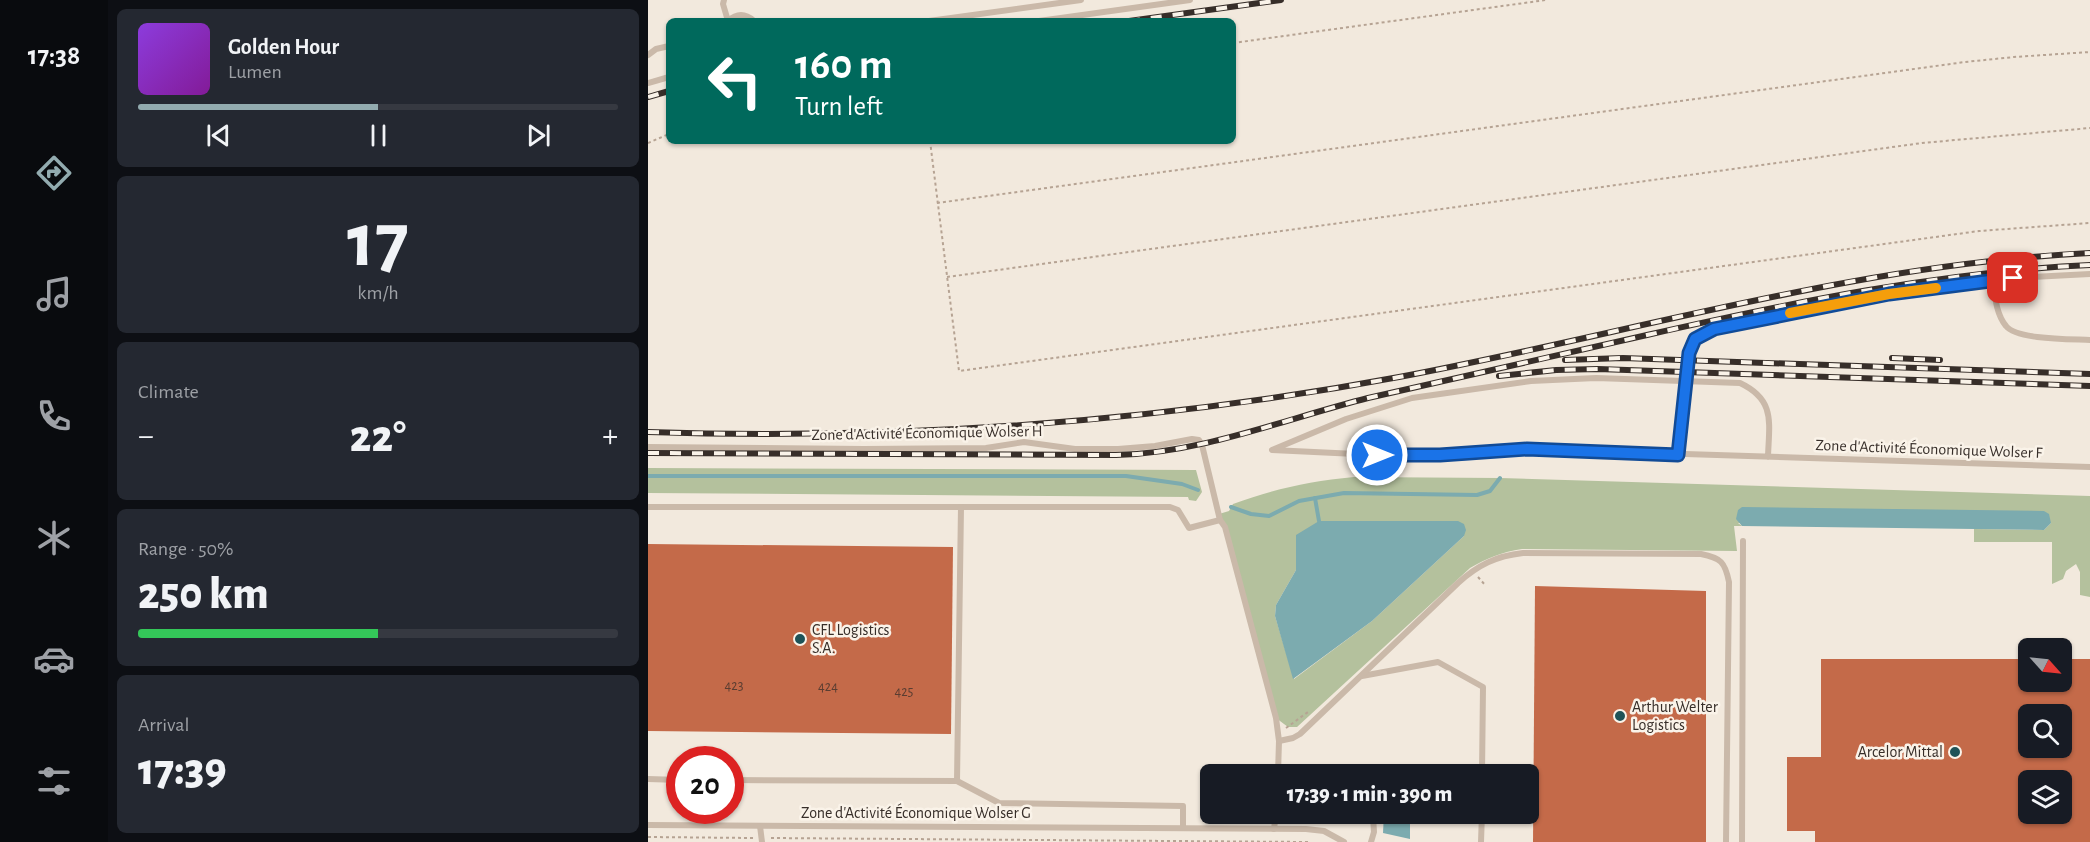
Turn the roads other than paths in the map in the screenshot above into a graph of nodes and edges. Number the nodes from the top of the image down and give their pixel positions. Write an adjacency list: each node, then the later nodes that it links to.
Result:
1 (724, 0): 4 (lane)
2 (1081, 0): 7 (lane)
3 (1190, 0): 8 (lane)
4 (727, 18)
5 (731, 18): 6 (lane)
6 (750, 18)
7 (951, 18)
8 (1061, 18)
9 (666, 47): 10 (lane)
10 (648, 55)
11 (666, 78): 12 (lane)
12 (648, 83)
13 (2090, 274): 14 (lane)
14 (1993, 281): 15 (lane); 16 (lane)
15 (2090, 340)
16 (1685, 381): 18 (lane); 18 (lane, Zone d'Activité Économique Wolser F); 19 (lane, Zone d'Activité Économique Wolser F)
17 (648, 447): 23 (lane, Zone d'Activité Économique Wolser H)
18 (1678, 455): 19 (lane, Zone d'Activité Économique Wolser F)
19 (1768, 457): 20 (lane, Zone d'Activité Économique Wolser F)
20 (2090, 467)
21 (648, 507): 22 (lane)
22 (961, 507): 23 (lane); 32 (lane, Zone d'Activité Économique Wolser G)
23 (1220, 517): 26 (lane)
24 (1743, 541): 45 (lane)
25 (1362, 676): 26 (lane); 28 (lane); 44 (lane)
26 (1279, 741): 27 (lane)
27 (1278, 764)
28 (1482, 764)
29 (648, 779): 30 (lane)
30 (666, 780)
31 (744, 780): 32 (lane, Zone d'Activité Économique Wolser G)
32 (957, 781): 38 (lane, Zone d'Activité Économique Wolser G)
33 (1275, 824): 39 (lane)
34 (1374, 824): 42 (lane)
35 (1482, 824): 43 (lane)
36 (648, 825): 37 (lane, Zone d'Activité Économique Wolser G)
37 (760, 826): 38 (lane, Zone d'Activité Économique Wolser G); 40 (lane)
38 (1184, 828): 39 (lane, Zone d'Activité Économique Wolser G)
39 (1274, 829): 41 (lane, Zone d'Activité Économique Wolser G)
40 (762, 840)
41 (1344, 842)
42 (1371, 842)
43 (1481, 842)
44 (1726, 842)
45 (1742, 842)

